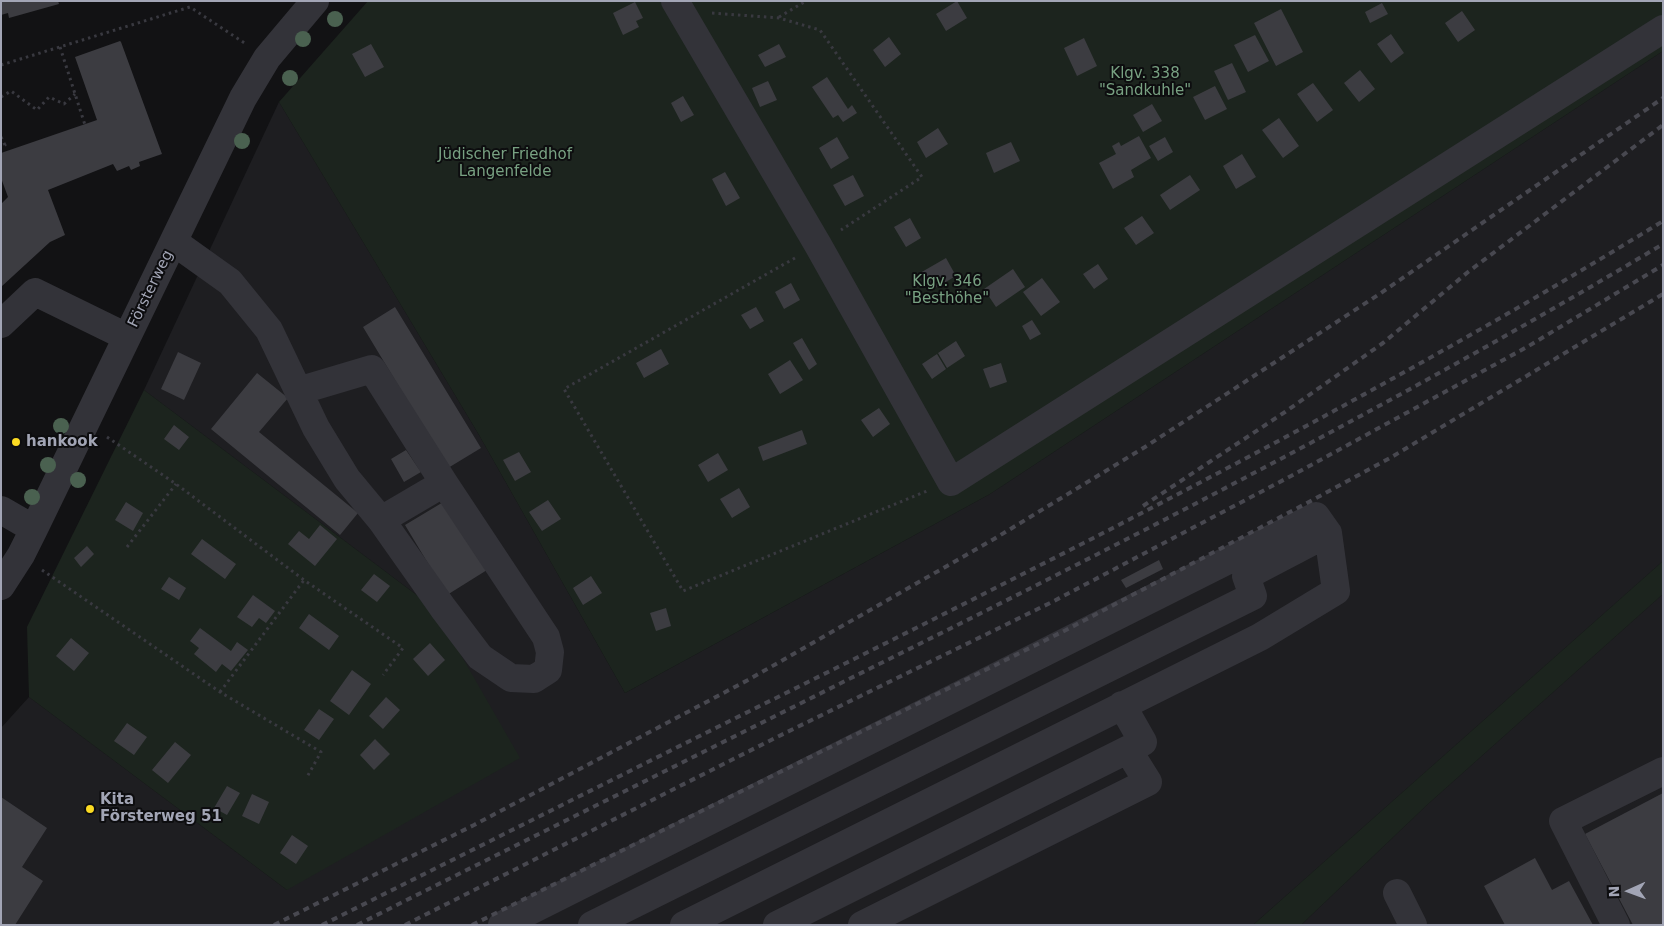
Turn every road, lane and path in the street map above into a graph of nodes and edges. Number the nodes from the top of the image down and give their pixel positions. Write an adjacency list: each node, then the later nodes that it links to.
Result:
1 (315, 1): 7 (street, Försterweg)
2 (806, 1): 4 (path)
3 (678, 6): 4 (path); 15 (street)
4 (779, 18): 15 (path)
5 (1663, 29): 20 (street)
6 (60, 47): 7 (path); 8 (path); 9 (path)
7 (267, 58): 14 (street, Försterweg)
8 (1, 65)
9 (75, 94): 10 (path); 11 (path)
10 (1, 97)
11 (85, 125)
12 (1, 138): 13 (path)
13 (1, 146)
14 (174, 242): 17 (street, Försterweg); 18 (street)
15 (818, 245): 20 (street); 20 (path)
16 (1, 324): 17 (street)
17 (127, 337): 19 (street, Försterweg)
18 (298, 391): 21 (street); 24 (street)
19 (86, 422): 22 (path); 25 (street, Försterweg)
20 (951, 482)
21 (444, 483): 24 (street); 24 (street)
22 (176, 484): 27 (path); 29 (path)
23 (1, 510): 25 (street)
24 (381, 520)
25 (34, 529): 28 (street, Försterweg)
26 (1328, 533): 33 (street); 38 (street); 39 (street)
27 (127, 547)
28 (20, 555): 30 (street, Försterweg); 32 (path)
29 (304, 580): 31 (path); 32 (path)
30 (1, 586)
31 (383, 675)
32 (220, 692): 36 (path)
33 (1122, 705): 34 (street); 40 (street)
34 (1128, 750): 41 (street); 42 (street)
35 (1663, 771): 44 (street)
36 (307, 777)
37 (1397, 893): 43 (street)
38 (502, 925)
39 (592, 925)
40 (684, 925)
41 (777, 925)
42 (862, 925)
43 (1413, 925)
44 (1616, 925)

